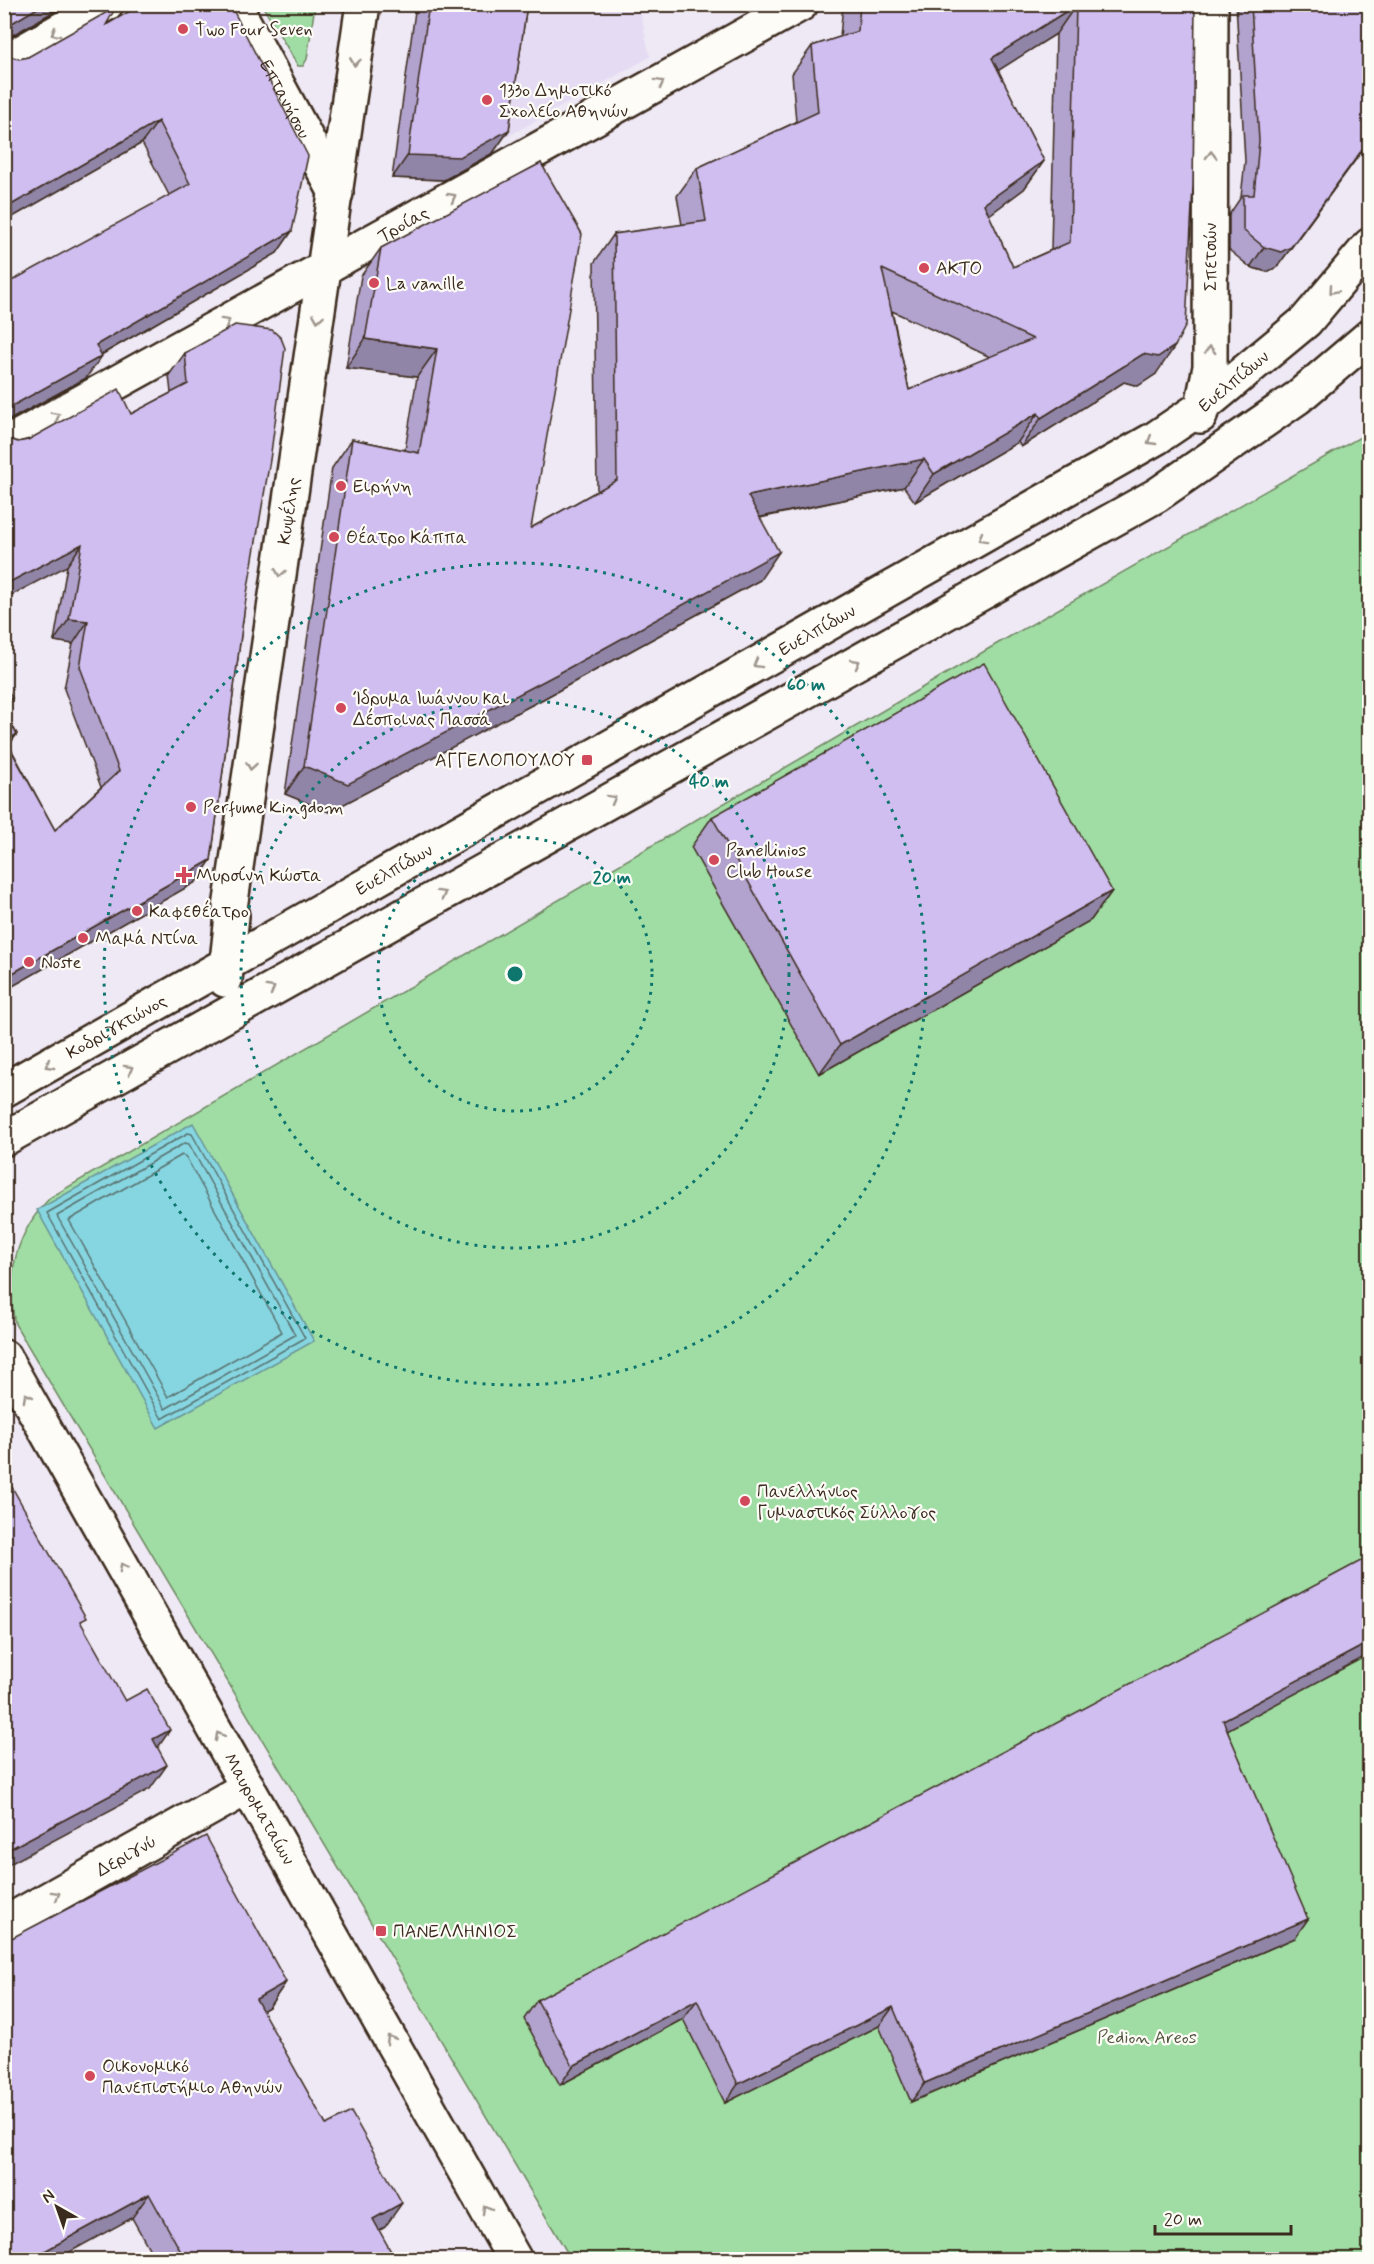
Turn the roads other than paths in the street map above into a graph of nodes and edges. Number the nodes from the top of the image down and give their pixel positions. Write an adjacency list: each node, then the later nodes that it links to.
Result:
1 (106, 4): 6 (main road, one-way to 6)
2 (234, 4): 7 (main road, Επτανήσου)
3 (363, 4): 7 (main road, Κυψέλης, one-way to 7)
4 (801, 4): 9 (main road, Τροίας, one-way to 4)
5 (1211, 4): 11 (main road, Σπετσών, one-way to 5)
6 (4, 62)
7 (336, 193): 9 (main road, Κυψέλης)
8 (1370, 245): 11 (main road, Ευελπίδων, one-way to 11)
9 (326, 267): 12 (main road, Τροίας, one-way to 9); 14 (main road, Κυψέλης, one-way to 14)
10 (1370, 336): 13 (main road)
11 (1202, 407): 13 (main road, Σπετσών); 14 (main road, Ευελπίδων, one-way to 14)
12 (4, 445)
13 (1157, 495): 15 (main road, one-way to 13)
14 (228, 963): 15 (main road, Κυψέλης); 16 (main road, Κοδριγκτώνος, one-way to 16)
15 (220, 1017): 17 (main road, one-way to 15)
16 (4, 1090)
17 (4, 1138)
18 (4, 1357): 19 (main road, Μαυροματαίων, one-way to 18)
19 (248, 1787): 20 (main road, Δεριγνύ, one-way to 19); 21 (main road, Μαυροματαίων, one-way to 19)
20 (4, 1924)
21 (515, 2259)

